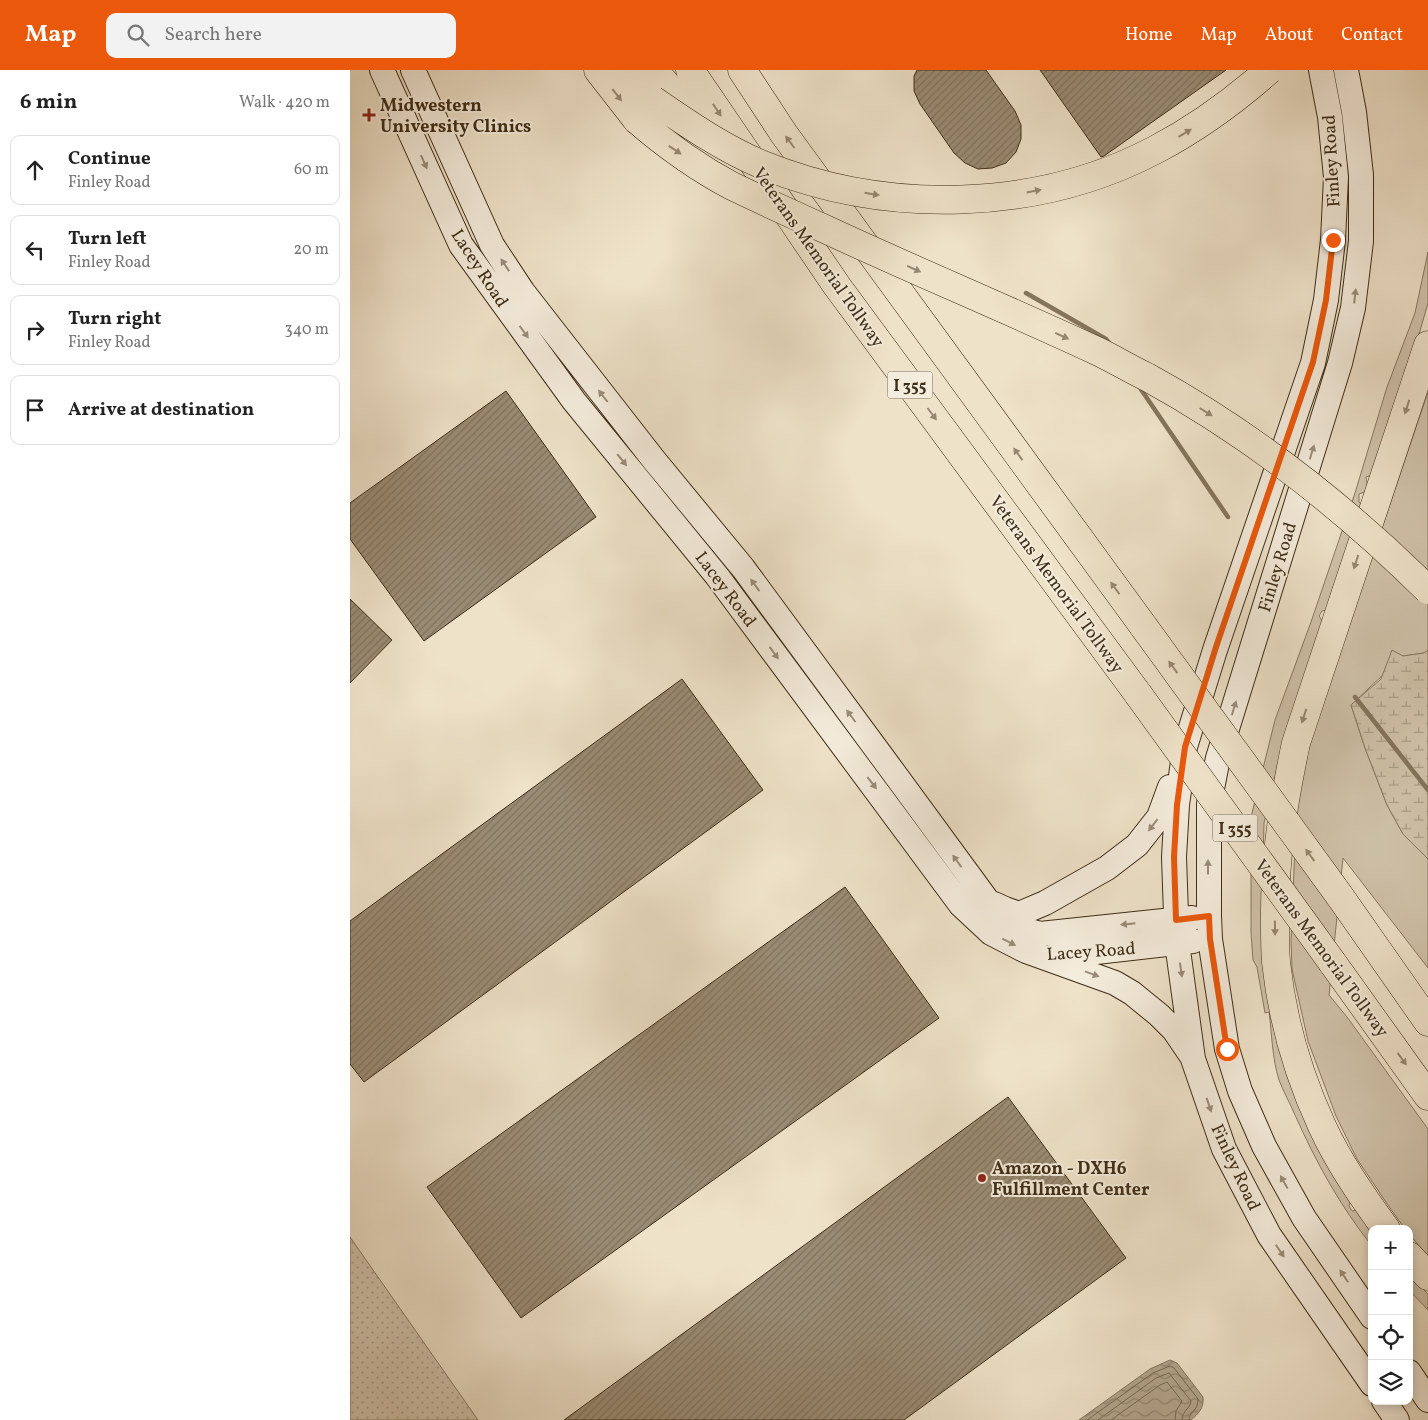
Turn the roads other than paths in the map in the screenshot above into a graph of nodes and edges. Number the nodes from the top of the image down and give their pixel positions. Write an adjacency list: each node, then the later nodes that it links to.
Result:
1 (382, 70): 21 (main road, Lacey Road, one-way to 21)
2 (413, 70): 16 (main road, Lacey Road, one-way to 2)
3 (598, 70): 11 (highway, one-way to 11)
4 (624, 70): 11 (highway)
5 (654, 70): 12 (highway)
6 (690, 70): 12 (highway, Veterans Memorial Tollway / I 355, one-way to 12)
7 (742, 70): 19 (highway, I 355, one-way to 7, bridge)
8 (1269, 70): 11 (highway, one-way to 8, bridge)
9 (1322, 70): 15 (main road, Finley Road)
10 (1346, 70): 18 (main road, Finley Road, one-way to 10)
11 (645, 110): 14 (highway, one-way to 14, bridge)
12 (837, 286): 25 (highway, Veterans Memorial Tollway / I 355, one-way to 25, bridge)
13 (1428, 345): 26 (highway, one-way to 26)
14 (1428, 590)
15 (1185, 747): 16 (main road, one-way to 16); 17 (main road, Finley Road)
16 (987, 900): 17 (main road, Lacey Road, one-way to 16)
17 (1176, 920): 18 (main road); 20 (main road, Finley Road)
18 (1210, 927): 20 (main road, Lacey Road); 29 (main road, Finley Road, one-way to 18)
19 (1369, 937): 22 (highway); 23 (highway, I 355)
20 (1177, 943): 21 (main road, Lacey Road); 24 (main road, Finley Road, one-way to 24)
21 (1046, 957): 24 (main road, one-way to 24)
22 (1428, 1005)
23 (1428, 1022)
24 (1193, 1059): 30 (main road, Finley Road, one-way to 30)
25 (1428, 1096)
26 (1383, 1225)
27 (1413, 1260): 28 (highway)
28 (1428, 1276)
29 (1371, 1315)
30 (1368, 1378)
31 (1413, 1378): 32 (main road)
32 (1428, 1400)
33 (1387, 1405): 34 (main road)
34 (1397, 1420)

